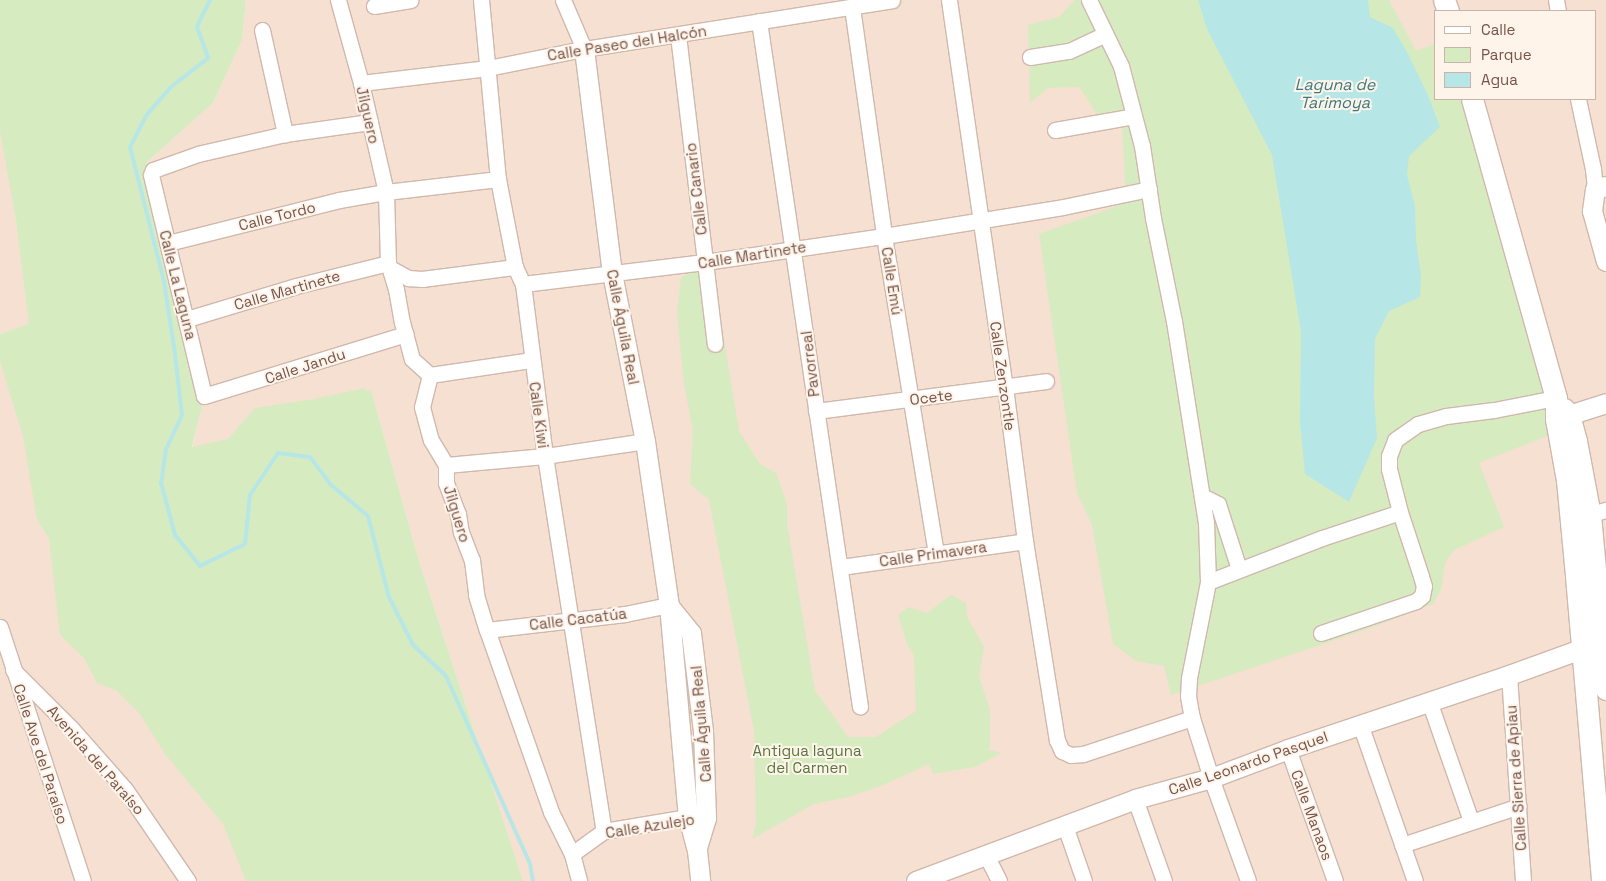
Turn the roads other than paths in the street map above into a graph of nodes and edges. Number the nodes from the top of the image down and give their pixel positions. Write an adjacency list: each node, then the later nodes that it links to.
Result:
1 (338, 0): 17 (street, Jilguero)
2 (411, 0): 8 (street)
3 (481, 0): 16 (street, Calle Kiwi)
4 (563, 0): 14 (street)
5 (892, 0): 9 (street, Calle Paseo del Halcón)
6 (949, 0): 29 (street, Calle Zenzontle)
7 (1089, 0): 12 (street)
8 (374, 6)
9 (852, 7): 10 (street, Calle Paseo del Halcón); 30 (street, Calle Emú)
10 (760, 21): 13 (street, Calle Paseo del Halcón); 32 (street, Pavorreal)
11 (262, 30): 23 (street)
12 (1105, 34): 15 (street); 20 (street)
13 (678, 35): 14 (street, Calle Paseo del Halcón); 34 (street, Calle Canario)
14 (584, 49): 16 (street, Calle Paseo del Halcón); 37 (street, Calle Águila Real)
15 (1030, 57)
16 (488, 68): 17 (street, Calle Paseo del Halcón); 24 (street, Calle Kiwi)
17 (361, 83): 21 (street, Jilguero)
18 (1472, 100): 48 (main road)
19 (1578, 100): 25 (street)
20 (1134, 116): 22 (street); 26 (street)
21 (370, 122): 23 (street); 27 (street, Jilguero)
22 (1055, 130)
23 (285, 134): 31 (street, Calle La Laguna)
24 (498, 179): 27 (street, Calle Tordo); 36 (street, Calle Kiwi)
25 (1600, 188): 28 (street)
26 (1149, 190): 29 (street, Calle Martinete); 56 (street)
27 (386, 192): 31 (street, Calle Tordo); 35 (street, Jilguero)
28 (1599, 209): 33 (street)
29 (980, 220): 30 (street, Calle Martinete); 46 (street, Calle Zenzontle)
30 (884, 236): 32 (street, Calle Martinete); 49 (street, Calle Emú)
31 (168, 243): 40 (street, Calle La Laguna)
32 (792, 248): 34 (street, Calle Martinete); 51 (street, Pavorreal)
33 (1606, 261)
34 (705, 262): 37 (street, Calle Martinete); 42 (street, Calle Canario)
35 (389, 265): 38 (street); 40 (street, Calle Martinete); 41 (street, Jilguero)
36 (515, 267): 38 (street); 39 (street, Calle Kiwi)
37 (612, 273): 39 (street, Calle Martinete); 53 (street, Calle Águila Real)
38 (428, 279): 41 (street)
39 (522, 284): 43 (street, Calle Kiwi)
40 (187, 319): 47 (street, Calle La Laguna)
41 (404, 328): 44 (street, Jilguero); 47 (street, Calle Jandu)
42 (715, 344)
43 (532, 360): 44 (street); 54 (street, Calle Kiwi)
44 (430, 375): 55 (street, Jilguero)
45 (1046, 381): 46 (street, Ocete)
46 (1005, 387): 49 (street, Ocete); 59 (street, Calle Zenzontle)
47 (204, 396)
48 (1556, 398): 52 (main road); 57 (street)
49 (910, 399): 51 (street, Ocete); 60 (street, Calle Emú)
50 (1606, 404): 52 (street)
51 (816, 411): 61 (street, Pavorreal)
52 (1562, 417): 58 (main road)
53 (645, 441): 54 (street); 64 (street, Calle Águila Real)
54 (545, 456): 55 (street); 66 (street, Calle Kiwi)
55 (446, 465): 68 (street, Jilguero)
56 (1204, 497): 62 (street); 63 (street)
57 (1400, 512): 62 (street); 69 (street)
58 (1589, 514): 65 (main road); 70 (main road)
59 (1025, 541): 60 (street, Calle Primavera); 76 (street, Calle Zenzontle)
60 (936, 554): 61 (street, Calle Primavera)
61 (841, 567): 75 (street, Pavorreal)
62 (1239, 569): 63 (street)
63 (1208, 582): 76 (street)
64 (668, 605): 66 (street, Calle Cacatúa); 82 (street, Calle Águila Real)
65 (1603, 618): 73 (main road)
66 (571, 621): 68 (street, Calle Cacatúa); 85 (street, Calle Kiwi)
67 (0, 627): 71 (street, Calle Ave del Paraíso)
68 (487, 630): 87 (street, Jilguero)
69 (1321, 633)
70 (1581, 649): 72 (street, Calle Leonardo Pasquel); 101 (main road)
71 (7, 673): 89 (street, Calle Ave del Paraíso); 90 (street, Avenida del Paraíso)
72 (1509, 676): 74 (street, Calle Leonardo Pasquel); 81 (street, Calle Sierra de Apiau)
73 (1606, 690)
74 (1429, 702): 77 (street, Calle Leonardo Pasquel); 83 (street)
75 (860, 707)
76 (1192, 718): 79 (street)
77 (1360, 724): 78 (street, Calle Leonardo Pasquel); 86 (street)
78 (1288, 749): 79 (street, Calle Leonardo Pasquel); 98 (street, Calle Manaos)
79 (1211, 778): 80 (street, Calle Leonardo Pasquel); 97 (street)
80 (1136, 799): 84 (street, Calle Leonardo Pasquel); 96 (street)
81 (1519, 806): 83 (street); 100 (street, Calle Sierra de Apiau)
82 (697, 818): 85 (street, Calle Azulejo); 92 (street, Calle Águila Real)
83 (1471, 821): 86 (street)
84 (1065, 826): 88 (street, Calle Leonardo Pasquel); 95 (street)
85 (604, 831): 87 (street, Calle Azulejo)
86 (1402, 845): 99 (street)
87 (572, 854): 91 (street, Jilguero)
88 (986, 855): 93 (street, Calle Leonardo Pasquel); 94 (street)
89 (83, 881)
90 (188, 881)
91 (579, 881)
92 (700, 881)
93 (916, 881)
94 (999, 881)
95 (1084, 881)
96 (1164, 881)
97 (1248, 881)
98 (1335, 881)
99 (1416, 881)
100 (1523, 881)
101 (1602, 881)

